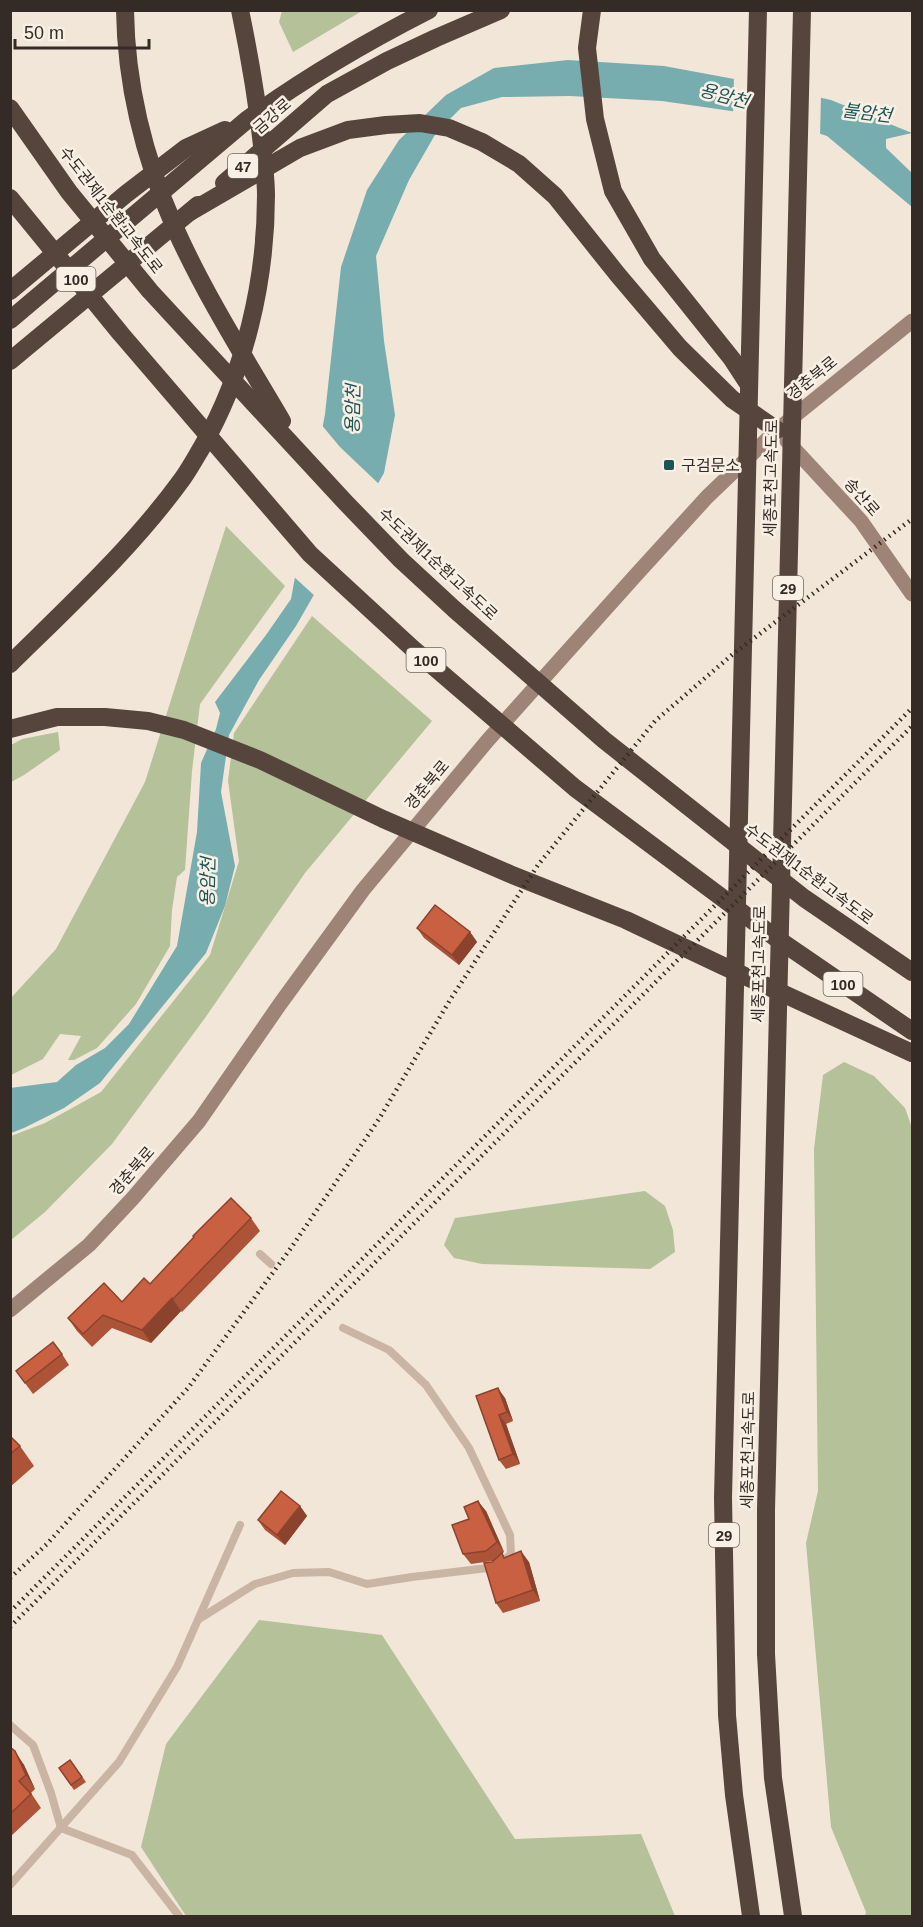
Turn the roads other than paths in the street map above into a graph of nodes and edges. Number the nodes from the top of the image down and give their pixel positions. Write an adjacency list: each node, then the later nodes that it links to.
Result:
1 (125, 10): 17 (highway)
2 (240, 10): 19 (highway)
3 (429, 10): 9 (highway, 금강로 / 47)
4 (501, 10): 11 (highway, 금강로 / 47)
5 (592, 10): 16 (highway)
6 (758, 10): 34 (highway, 세종포천고속도로 / 29)
7 (802, 10): 35 (highway, 세종포천고속도로 / 29)
8 (10, 108): 17 (highway, 수도권제1순환고속도로)
9 (248, 119): 12 (highway); 13 (highway, 금강로 / 47)
10 (10, 198): 22 (highway, 100)
11 (190, 212): 15 (highway, 금강로 / 47); 16 (highway)
12 (10, 291)
13 (10, 320)
14 (912, 321): 16 (street, 경춘북로)
15 (10, 361)
16 (777, 430): 18 (street, 송산로); 26 (street, 경춘북로)
17 (297, 449): 21 (highway, 수도권제1순환고속도로)
18 (912, 594)
19 (10, 664)
20 (10, 729): 23 (highway)
21 (912, 972)
22 (911, 1030)
23 (910, 1052)
24 (260, 1254): 25 (lane)
25 (271, 1264)
26 (10, 1310)
27 (343, 1328): 29 (lane)
28 (240, 1525): 29 (lane)
29 (199, 1619): 31 (lane)
30 (10, 1725): 31 (lane)
31 (61, 1828): 32 (lane); 33 (lane)
32 (10, 1885)
33 (179, 1917)
34 (751, 1917)
35 (793, 1917)

